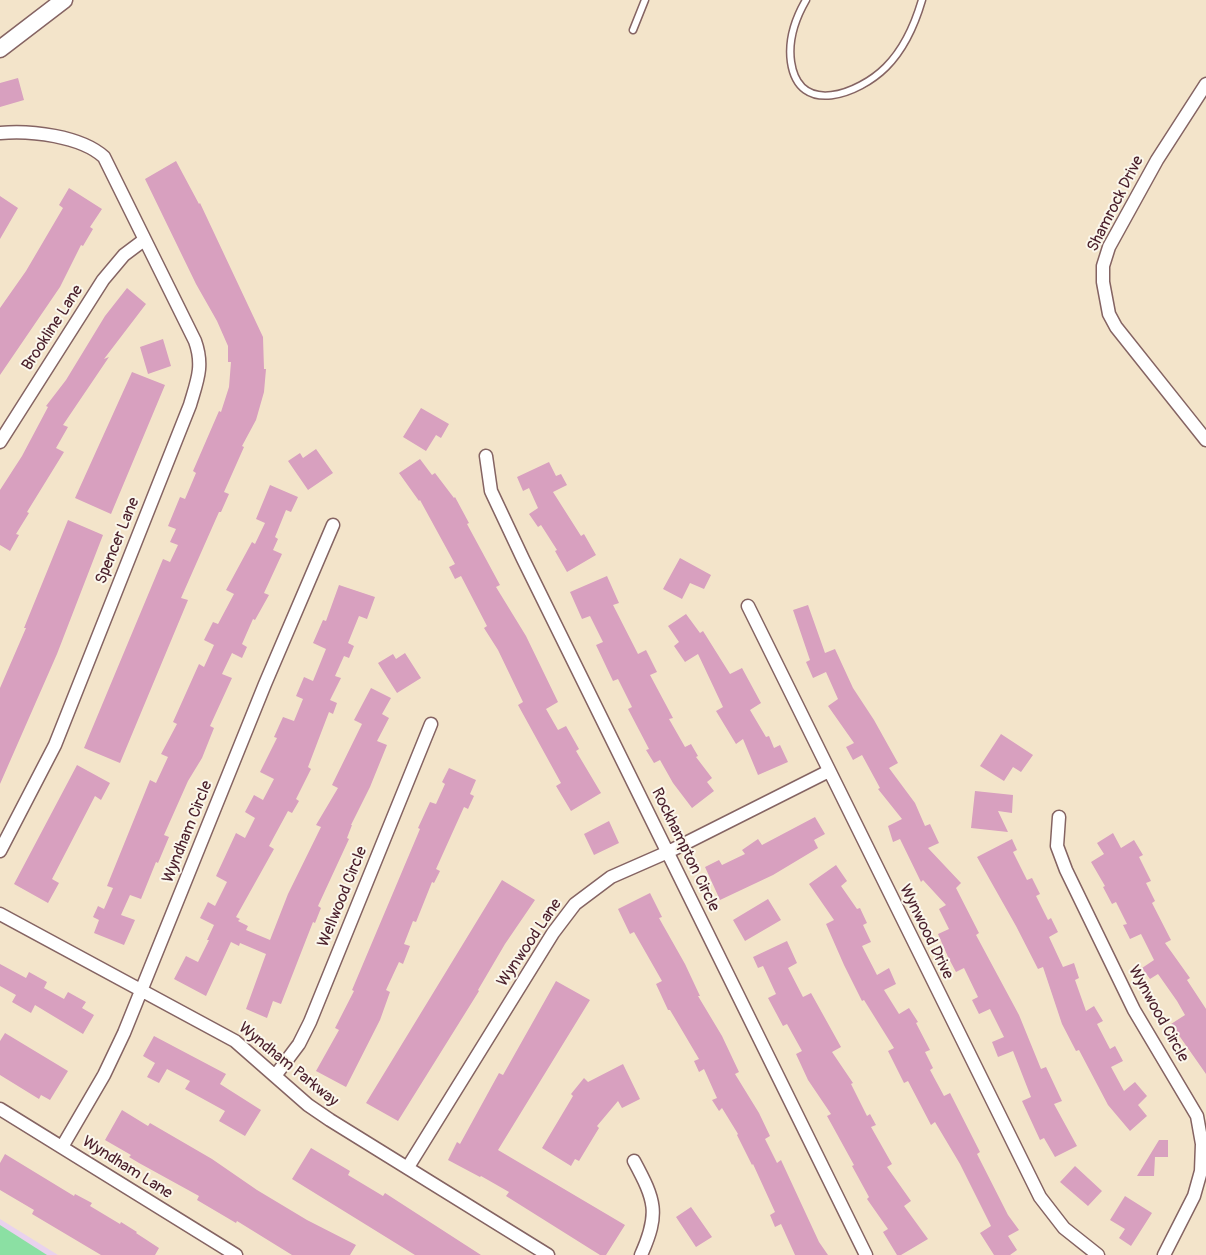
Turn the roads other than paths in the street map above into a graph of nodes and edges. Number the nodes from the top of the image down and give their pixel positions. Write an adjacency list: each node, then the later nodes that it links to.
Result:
1 (64, 0): 6 (street)
2 (645, 0): 5 (lane)
3 (806, 0): 4 (lane)
4 (922, 0)
5 (632, 30)
6 (0, 49)
7 (1206, 84): 10 (street, Shamrock Drive)
8 (0, 133): 9 (street, Spencer Lane)
9 (144, 240): 11 (street, Brookline Lane); 18 (street, Spencer Lane)
10 (1206, 440)
11 (0, 442)
12 (486, 456): 19 (street, Rockhampton Circle)
13 (333, 525): 21 (street, Wyndham Circle)
14 (748, 606): 16 (street, Wynwood Drive)
15 (431, 724): 22 (street, Wellwood Circle)
16 (830, 771): 19 (street, Wynwood Lane); 31 (street, Wynwood Drive)
17 (1060, 817): 32 (street, Wynwood Circle)
18 (0, 851)
19 (668, 852): 26 (street, Wynwood Lane); 30 (street, Rockhampton Circle)
20 (0, 914): 21 (street, Wyndham Parkway)
21 (141, 990): 22 (street, Wyndham Parkway); 24 (street, Wyndham Circle)
22 (275, 1076): 26 (street, Wyndham Parkway)
23 (0, 1109): 24 (street, Wyndham Lane)
24 (62, 1146): 27 (street, Wyndham Lane)
25 (634, 1161): 29 (street)
26 (408, 1167): 28 (street, Wyndham Parkway)
27 (236, 1255)
28 (548, 1255)
29 (641, 1255)
30 (866, 1255)
31 (1098, 1255)
32 (1164, 1255)

